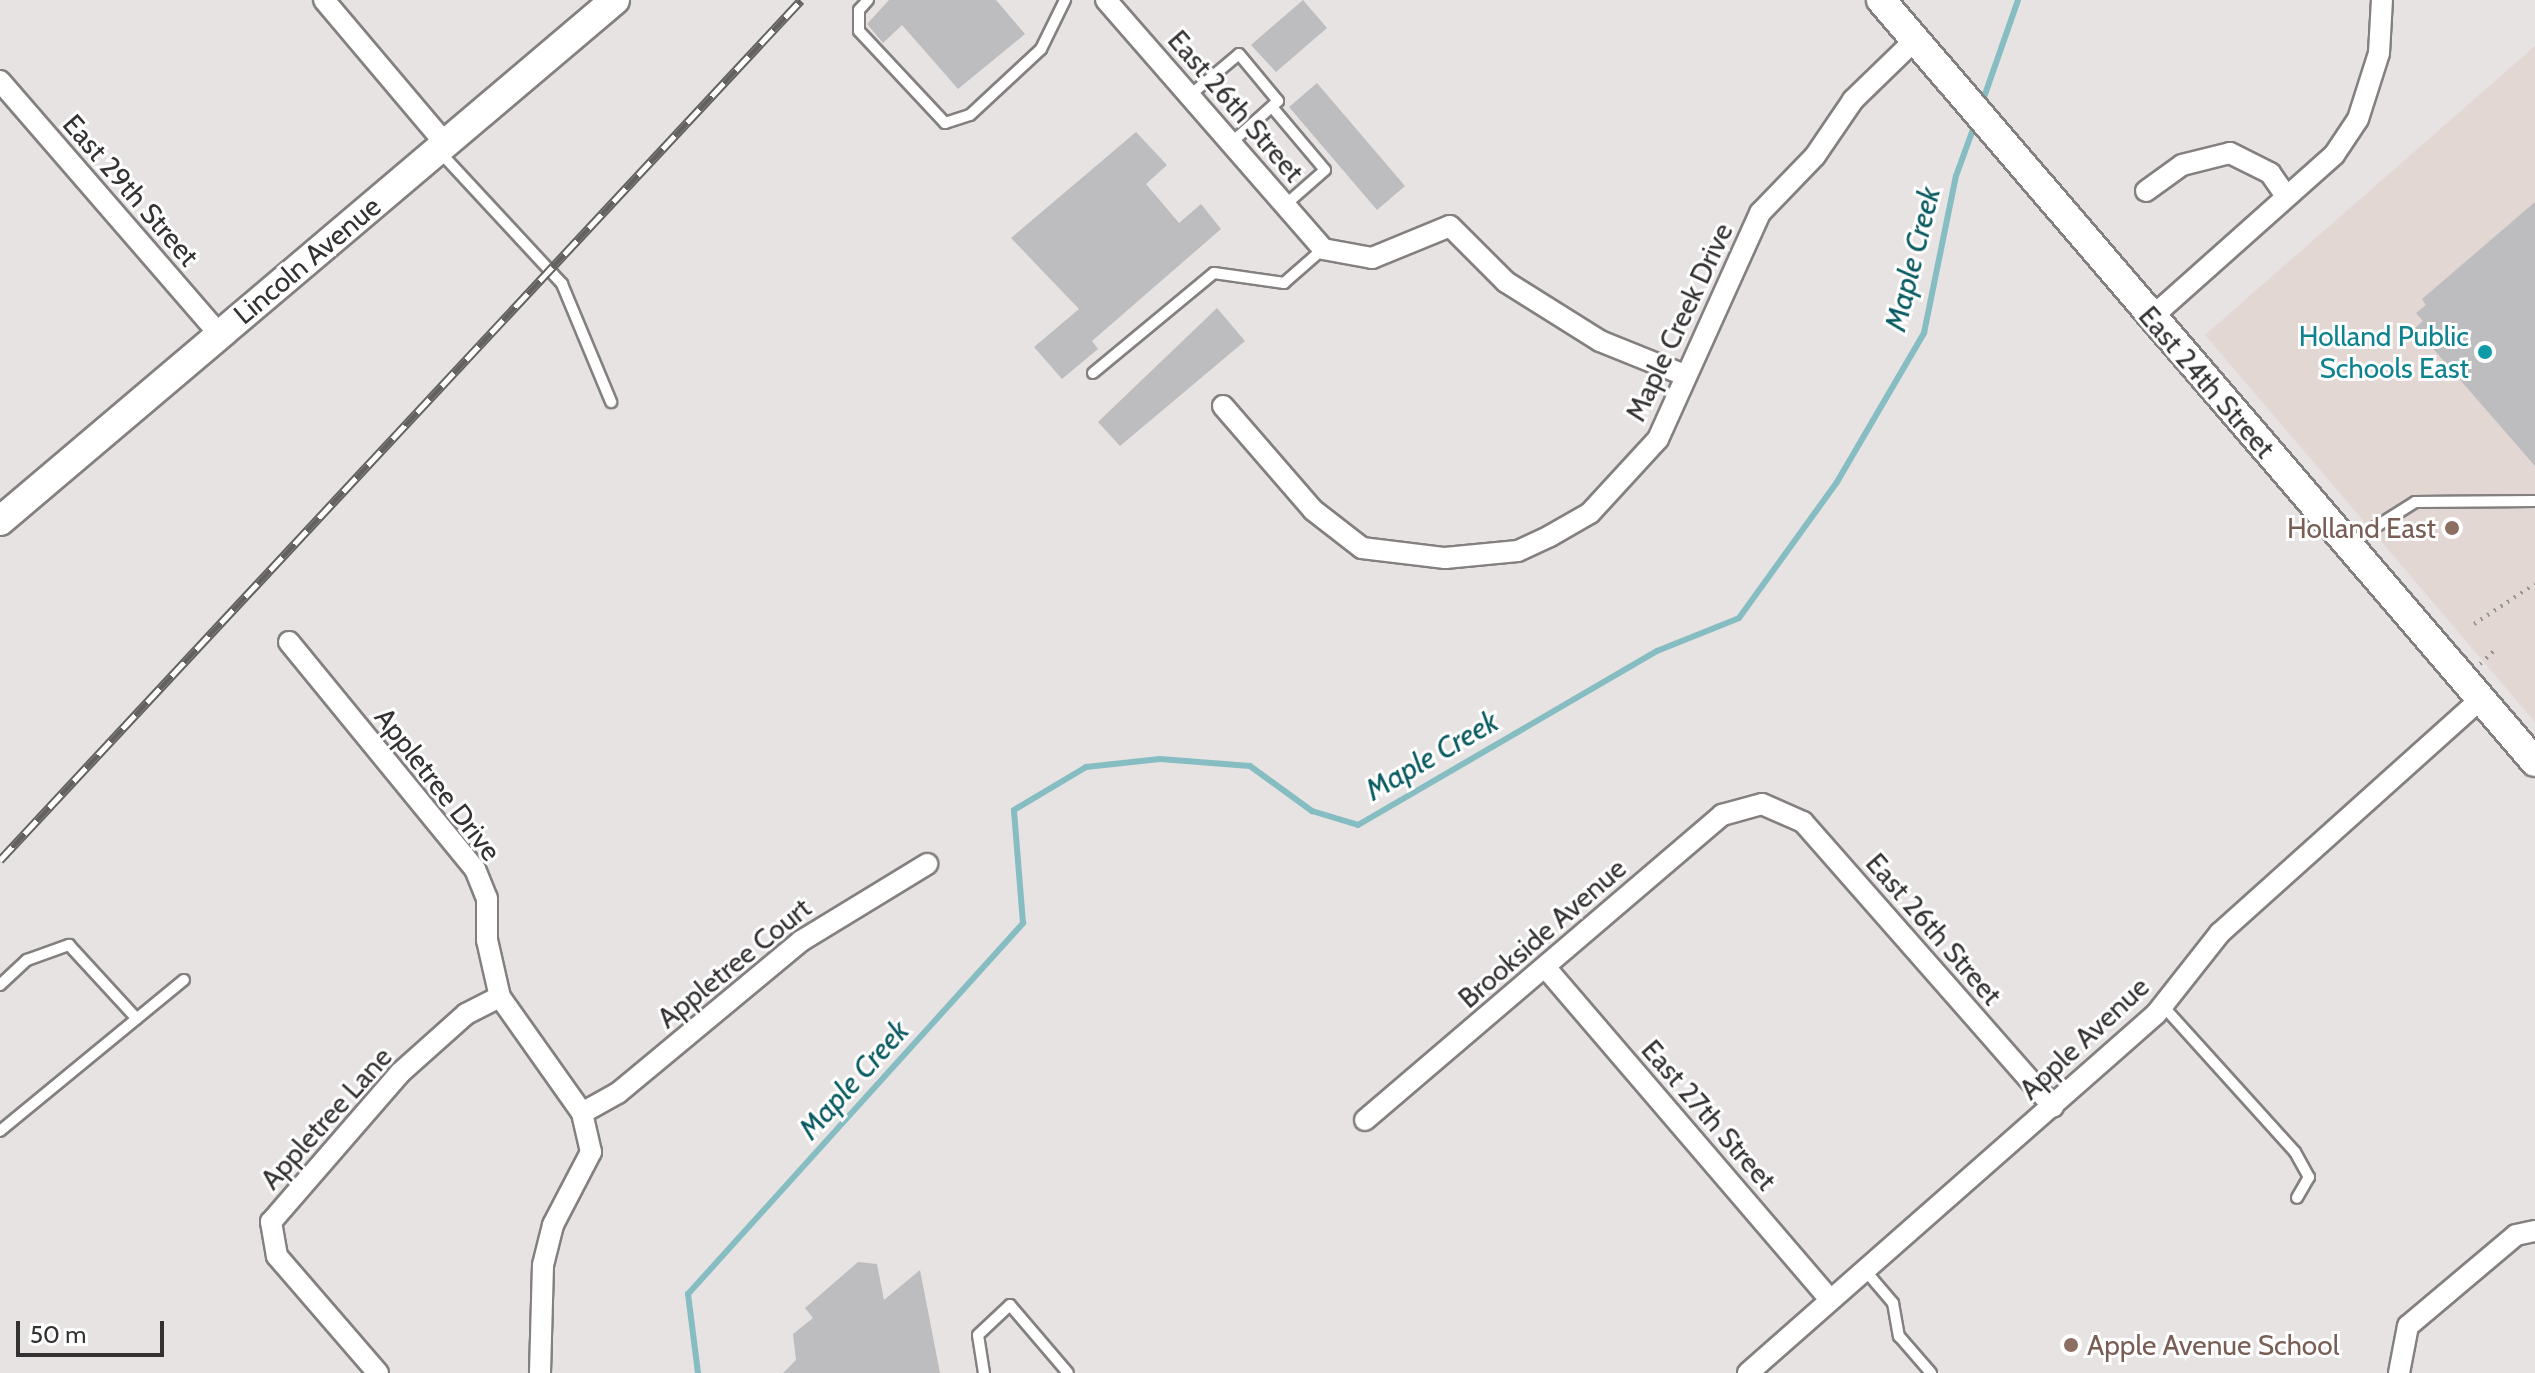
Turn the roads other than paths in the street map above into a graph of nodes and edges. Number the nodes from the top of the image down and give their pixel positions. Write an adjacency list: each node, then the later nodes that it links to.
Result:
1 (324, 0): 13 (street)
2 (615, 0): 13 (street, Lincoln Avenue)
3 (868, 0): 4 (lane)
4 (1065, 0)
5 (1106, 0): 10 (street, East 26th Street)
6 (2382, 0): 15 (street)
7 (1890, 3): 8 (street, East 24th Street)
8 (1915, 40): 18 (street, East 24th Street); 21 (street, Maple Creek Drive)
9 (0, 81): 19 (street, East 29th Street)
10 (1189, 96): 11 (lane); 12 (street, East 26th Street)
11 (1272, 107): 12 (lane); 16 (lane)
12 (1231, 143): 16 (street, East 26th Street)
13 (441, 146): 19 (street, Lincoln Avenue); 22 (lane)
14 (2146, 191): 15 (street)
15 (2286, 196): 18 (street)
16 (1285, 205): 17 (street, East 26th Street)
17 (1323, 249): 20 (lane); 21 (street)
18 (2152, 317): 26 (street, East 24th Street)
19 (220, 335): 25 (street, Lincoln Avenue)
20 (1093, 373)
21 (1684, 375): 23 (street, Maple Creek Drive)
22 (611, 402)
23 (1223, 406)
24 (2535, 501): 26 (lane)
25 (0, 521)
26 (2348, 545): 28 (street, East 24th Street)
27 (289, 642): 35 (street, Appletree Drive)
28 (2481, 699): 29 (street, East 24th Street); 36 (street, Apple Avenue)
29 (2535, 762)
30 (1762, 804): 32 (street, Brookside Avenue); 38 (street, East 26th Street)
31 (927, 864): 39 (street, Appletree Court)
32 (1546, 968): 40 (street, Brookside Avenue); 45 (street, East 27th Street)
33 (184, 980): 37 (lane)
34 (0, 985): 37 (lane)
35 (500, 997): 39 (street, Appletree Drive); 46 (street, Appletree Lane)
36 (2163, 1006): 38 (street, Apple Avenue); 42 (lane)
37 (137, 1019): 41 (lane)
38 (2053, 1107): 44 (street, Apple Avenue)
39 (582, 1113): 47 (street, Appletree Drive)
40 (1365, 1120)
41 (0, 1131)
42 (2297, 1198)
43 (2535, 1231): 52 (street)
44 (1864, 1269): 45 (street, Apple Avenue); 51 (lane)
45 (1830, 1299): 50 (street, Apple Avenue)
46 (378, 1373)
47 (540, 1373)
48 (984, 1373): 49 (lane)
49 (1068, 1373)
50 (1748, 1373)
51 (1931, 1373)
52 (2399, 1373)

